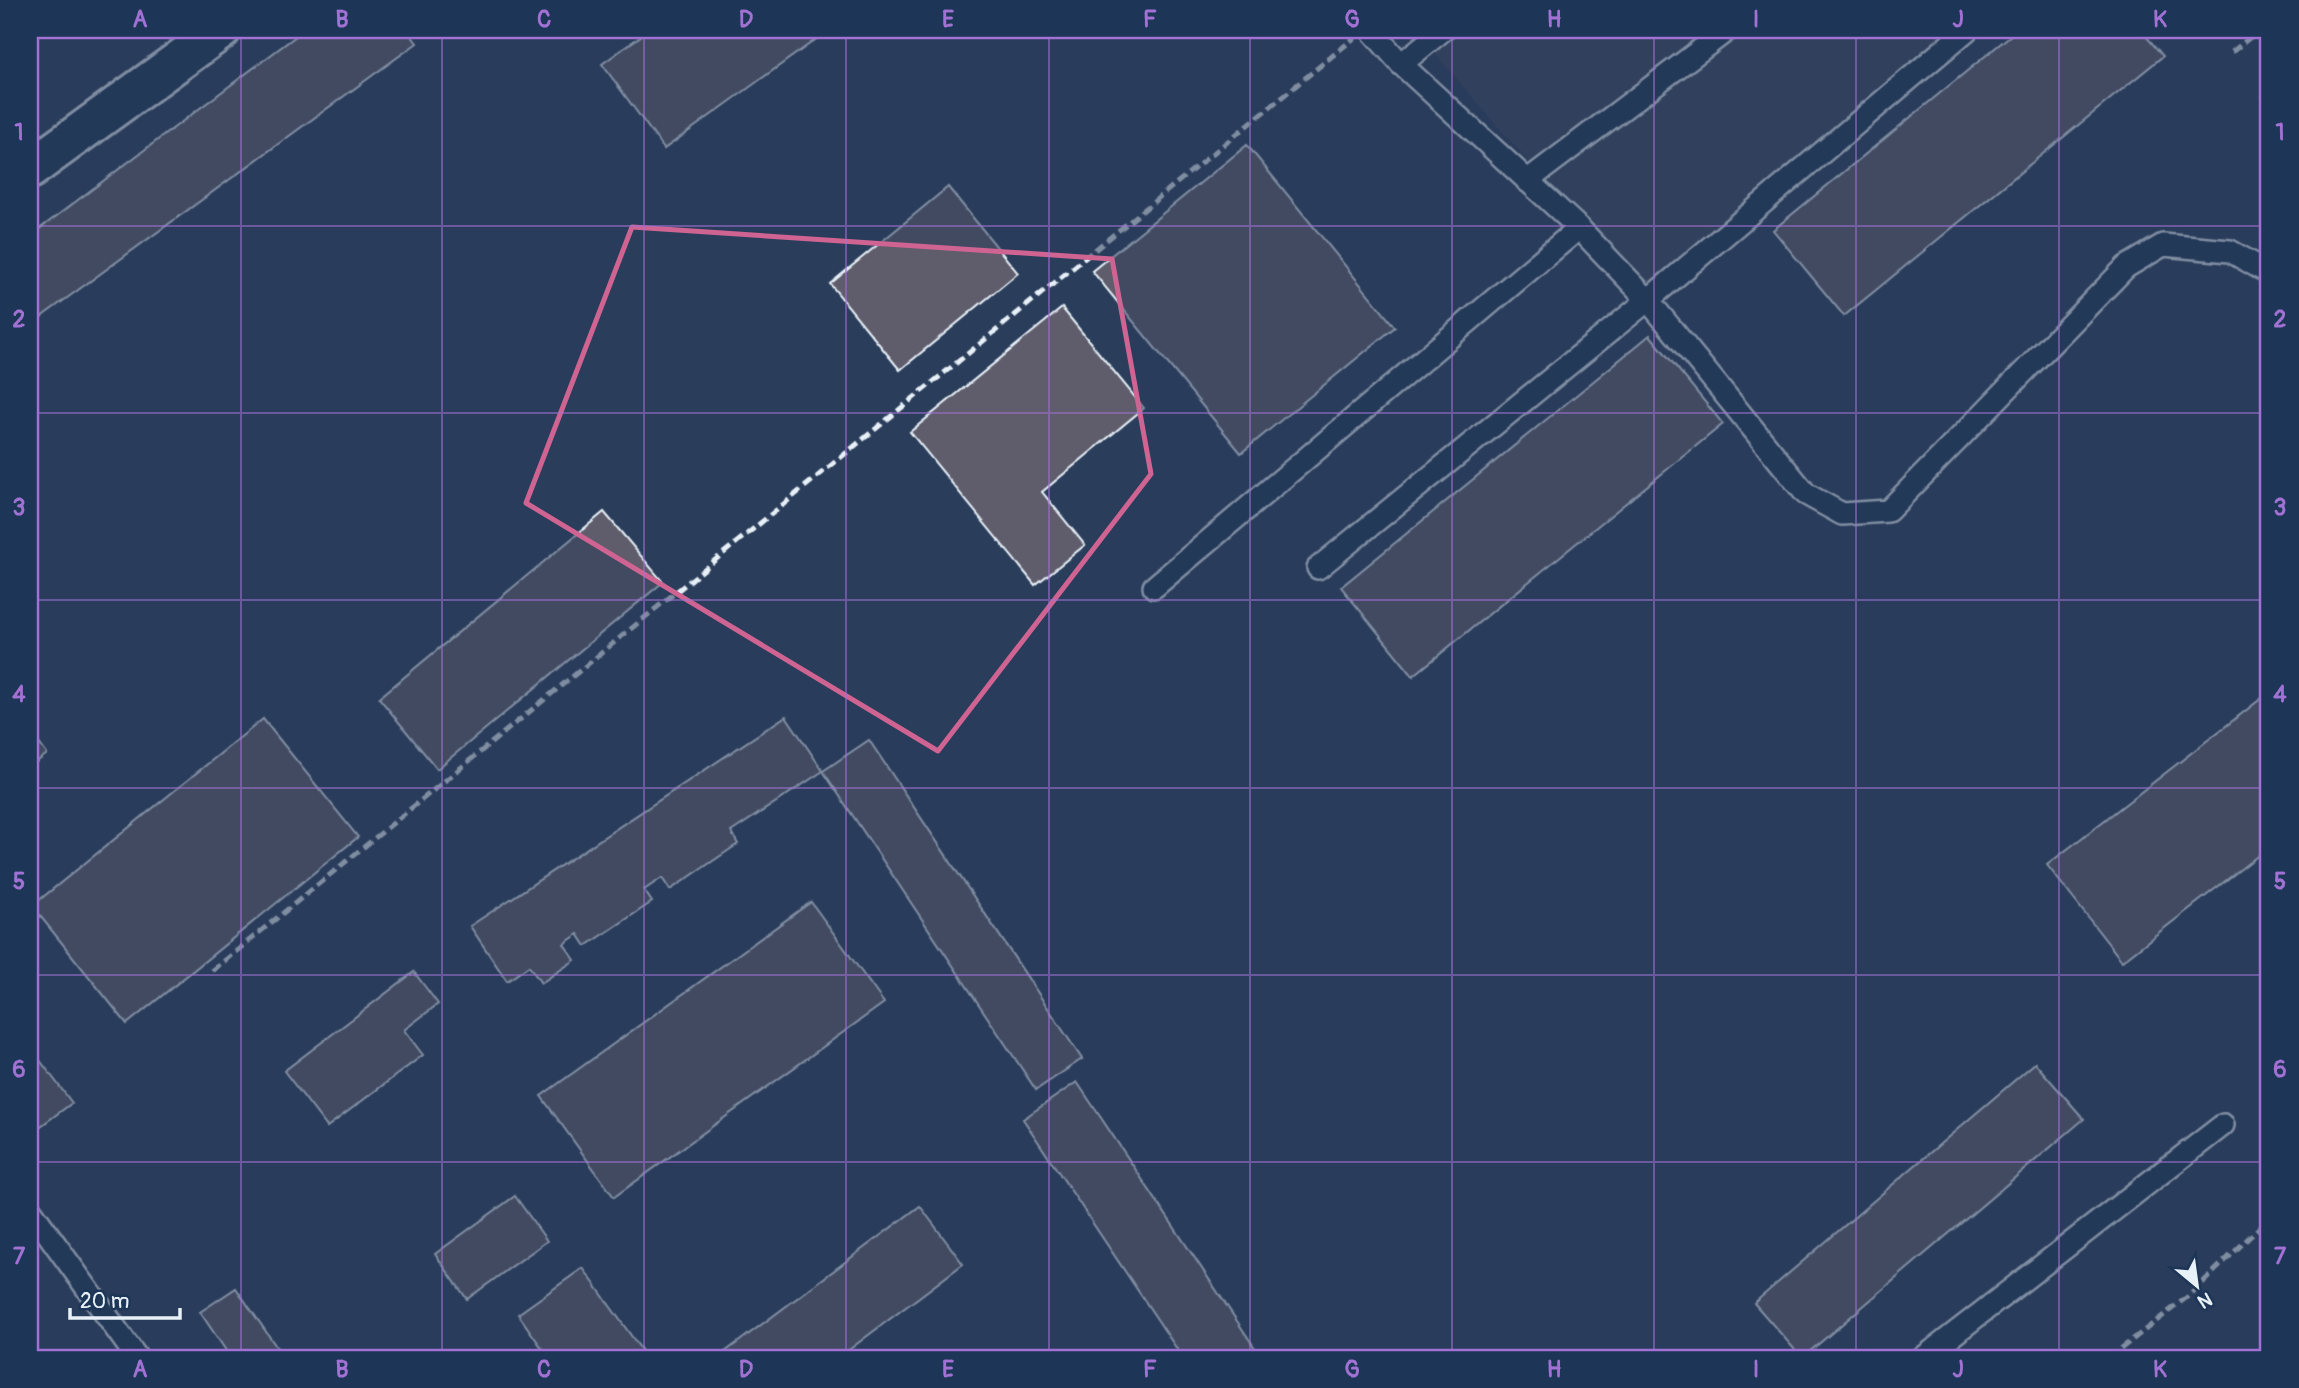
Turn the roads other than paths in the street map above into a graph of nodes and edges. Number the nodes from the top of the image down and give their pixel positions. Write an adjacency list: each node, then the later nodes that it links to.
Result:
1 (221, 30): 7 (street)
2 (1371, 30): 6 (lane)
3 (1443, 30): 6 (lane)
4 (1727, 30): 8 (lane)
5 (1967, 30): 11 (lane)
6 (1401, 64): 8 (lane)
7 (30, 169)
8 (1527, 181): 9 (lane)
9 (1579, 228): 11 (lane); 13 (lane)
10 (2269, 273): 11 (lane)
11 (1648, 300): 12 (lane)
12 (1318, 568)
13 (1154, 587)
14 (2222, 1125): 17 (lane)
15 (30, 1209): 16 (lane)
16 (137, 1358)
17 (1923, 1358)

